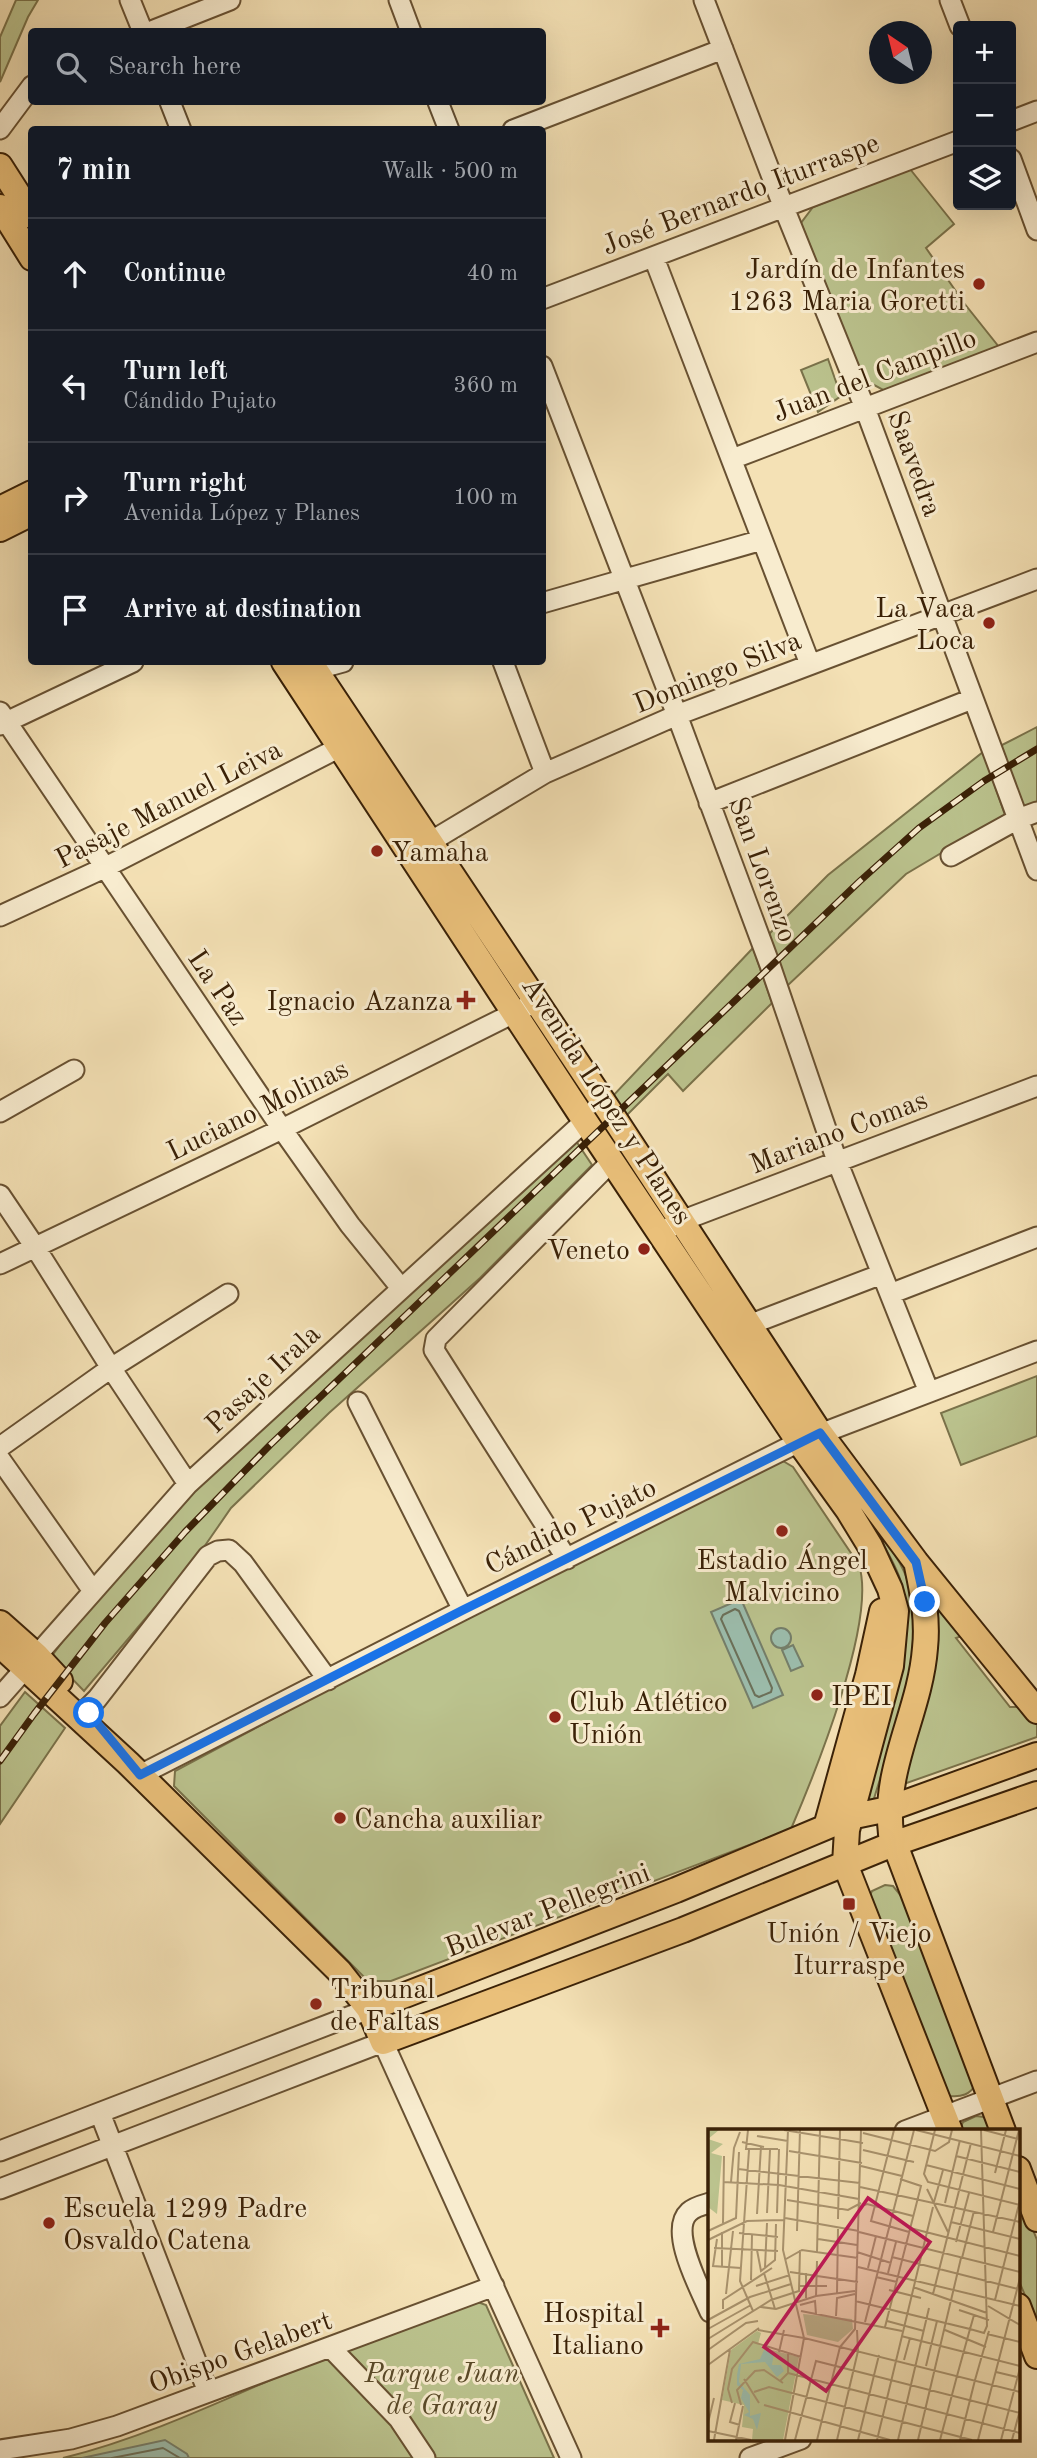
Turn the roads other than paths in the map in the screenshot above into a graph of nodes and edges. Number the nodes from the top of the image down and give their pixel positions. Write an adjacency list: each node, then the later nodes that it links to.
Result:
1 (130, 0): 7 (street)
2 (230, 0): 8 (street)
3 (399, 0): 9 (street)
4 (704, 0): 10 (street, Saavedra)
5 (950, 0): 6 (street)
6 (958, 21)
7 (141, 28)
8 (159, 28)
9 (410, 28)
10 (723, 49): 18 (street); 24 (street, Saavedra)
11 (28, 91): 19 (street)
12 (171, 105): 16 (street)
13 (439, 105): 17 (street)
14 (1037, 111): 15 (street)
15 (1016, 119)
16 (179, 126)
17 (447, 126)
18 (523, 126)
19 (0, 129)
20 (953, 143): 24 (street, José Bernardo Iturraspe)
21 (0, 166): 25 (main road)
22 (1016, 173): 26 (street)
23 (0, 207): 27 (main road)
24 (784, 208): 28 (street, José Bernardo Iturraspe); 32 (street, Saavedra)
25 (28, 210)
26 (1037, 230)
27 (28, 252)
28 (654, 258): 29 (street, José Bernardo Iturraspe); 33 (street)
29 (546, 298)
30 (1037, 342): 32 (street, Juan del Campillo)
31 (546, 376): 36 (street, San Lorenzo)
32 (865, 408): 33 (street, Juan del Campillo); 38 (street, Saavedra)
33 (732, 459): 34 (street)
34 (762, 540): 36 (street); 39 (street)
35 (1037, 579): 38 (street, Domingo Silva)
36 (624, 580): 37 (street); 44 (street, San Lorenzo)
37 (546, 602)
38 (942, 615): 39 (street, Domingo Silva); 43 (street, Saavedra)
39 (810, 664): 44 (street, Domingo Silva)
40 (126, 665): 45 (street)
41 (504, 665): 47 (street)
42 (300, 667): 46 (main road, Avenida López y Planes)
43 (972, 699): 48 (street); 50 (street, Saavedra)
44 (677, 715): 47 (street, Domingo Silva); 48 (street, San Lorenzo)
45 (2, 720): 53 (street, La Paz)
46 (350, 742): 51 (main road, Avenida López y Planes); 53 (street, Pasaje Manuel Leiva); 56 (main road, Avenida López y Planes)
47 (545, 772): 51 (street, Domingo Silva)
48 (709, 803): 63 (street, San Lorenzo)
49 (1037, 812): 50 (street)
50 (1018, 819): 52 (street); 54 (street, Saavedra)
51 (430, 842): 56 (main road, Avenida López y Planes)
52 (951, 856)
53 (104, 868): 55 (street, Pasaje Manuel Leiva); 61 (street, La Paz)
54 (1037, 870)
55 (0, 916)
56 (525, 1007): 60 (main road, Avenida López y Planes); 61 (street, Luciano Molinas); 65 (main road, Avenida López y Planes)
57 (74, 1070): 59 (street)
58 (1037, 1086): 63 (street, Mariano Comas)
59 (0, 1112)
60 (585, 1121): 62 (main road, Avenida López y Planes); 71 (street, Pasaje Irala)
61 (282, 1129): 68 (street, Luciano Molinas); 71 (street, La Paz)
62 (612, 1161): 66 (main road, Avenida López y Planes); 83 (street)
63 (837, 1161): 65 (street, Mariano Comas); 70 (street, San Lorenzo)
64 (0, 1195): 68 (street)
65 (681, 1221): 66 (street, Mariano Comas); 74 (main road, Avenida López y Planes)
66 (661, 1234): 74 (main road, Avenida López y Planes)
67 (1037, 1237): 73 (street)
68 (35, 1247): 69 (street, Luciano Molinas); 76 (street)
69 (0, 1264)
70 (882, 1274): 73 (street, San Lorenzo); 74 (street)
71 (401, 1288): 82 (street, Pasaje Irala)
72 (228, 1294): 76 (street)
73 (890, 1294): 77 (street, San Lorenzo)
74 (738, 1329): 79 (main road, Avenida López y Planes)
75 (1037, 1352): 77 (street, Cándido Pujato)
76 (110, 1368): 80 (street); 82 (street)
77 (929, 1392): 79 (street, Cándido Pujato)
78 (358, 1402): 87 (street)
79 (809, 1438): 83 (street, Cándido Pujato); 84 (main road, Avenida López y Planes); 85 (main road, Avenida López y Planes)
80 (0, 1447)
81 (0, 1459): 86 (street)
82 (188, 1484): 86 (street, Pasaje Irala)
83 (567, 1559): 87 (street, Cándido Pujato)
84 (916, 1562): 94 (main road, Avenida López y Planes); 98 (main road, Avenida López y Planes)
85 (882, 1572): 99 (main road, Avenida López y Planes); 100 (main road, Avenida López y Planes)
86 (93, 1591): 90 (street, Pasaje Irala)
87 (463, 1610): 91 (street, Cándido Pujato)
88 (0, 1623): 90 (main road)
89 (0, 1645): 90 (main road)
90 (30, 1662): 92 (street, Pasaje Irala); 93 (main road); 96 (main road)
91 (328, 1680): 93 (street); 96 (street, Cándido Pujato)
92 (0, 1697)
93 (86, 1710): 96 (main road)
94 (1037, 1711)
95 (1037, 1755): 98 (main road, Bulevar Pellegrini)
96 (134, 1769): 107 (main road)
97 (1037, 1794): 101 (main road)
98 (888, 1809): 99 (main road, Bulevar Pellegrini); 101 (main road, Avenida López y Planes)
99 (850, 1817): 100 (main road, Bulevar Pellegrini); 102 (main road, Avenida López y Planes)
100 (826, 1827): 103 (main road, Bulevar Pellegrini)
101 (893, 1844): 102 (main road); 110 (main road, Avenida López y Planes)
102 (845, 1864): 105 (main road); 112 (main road)
103 (676, 1890): 104 (main road, Bulevar Pellegrini); 105 (main road)
104 (646, 1902): 106 (main road); 107 (main road, Bulevar Pellegrini)
105 (683, 1930): 106 (main road)
106 (654, 1941): 108 (main road)
107 (369, 2009): 108 (main road); 111 (street, Bulevar Pellegrini)
108 (383, 2042): 115 (street); 121 (street)
109 (1037, 2081): 110 (street)
110 (990, 2098): 112 (street); 114 (main road, Avenida López y Planes)
111 (100, 2113): 115 (street); 116 (street, Bulevar Pellegrini)
112 (947, 2124): 113 (street)
113 (917, 2129)
114 (1002, 2129)
115 (114, 2147): 118 (street); 126 (street)
116 (0, 2151)
117 (1020, 2174): 120 (main road)
118 (0, 2189)
119 (708, 2204): 122 (street)
120 (1037, 2219)
121 (494, 2286): 124 (street, Obispo Gelabert); 131 (street)
122 (708, 2307)
123 (1020, 2313): 125 (main road)
124 (330, 2347): 126 (street, Obispo Gelabert); 130 (street)
125 (1032, 2352)
126 (208, 2392): 128 (street, Obispo Gelabert)
127 (798, 2440): 129 (street)
128 (0, 2450)
129 (761, 2452)
130 (425, 2458)
131 (571, 2458)

